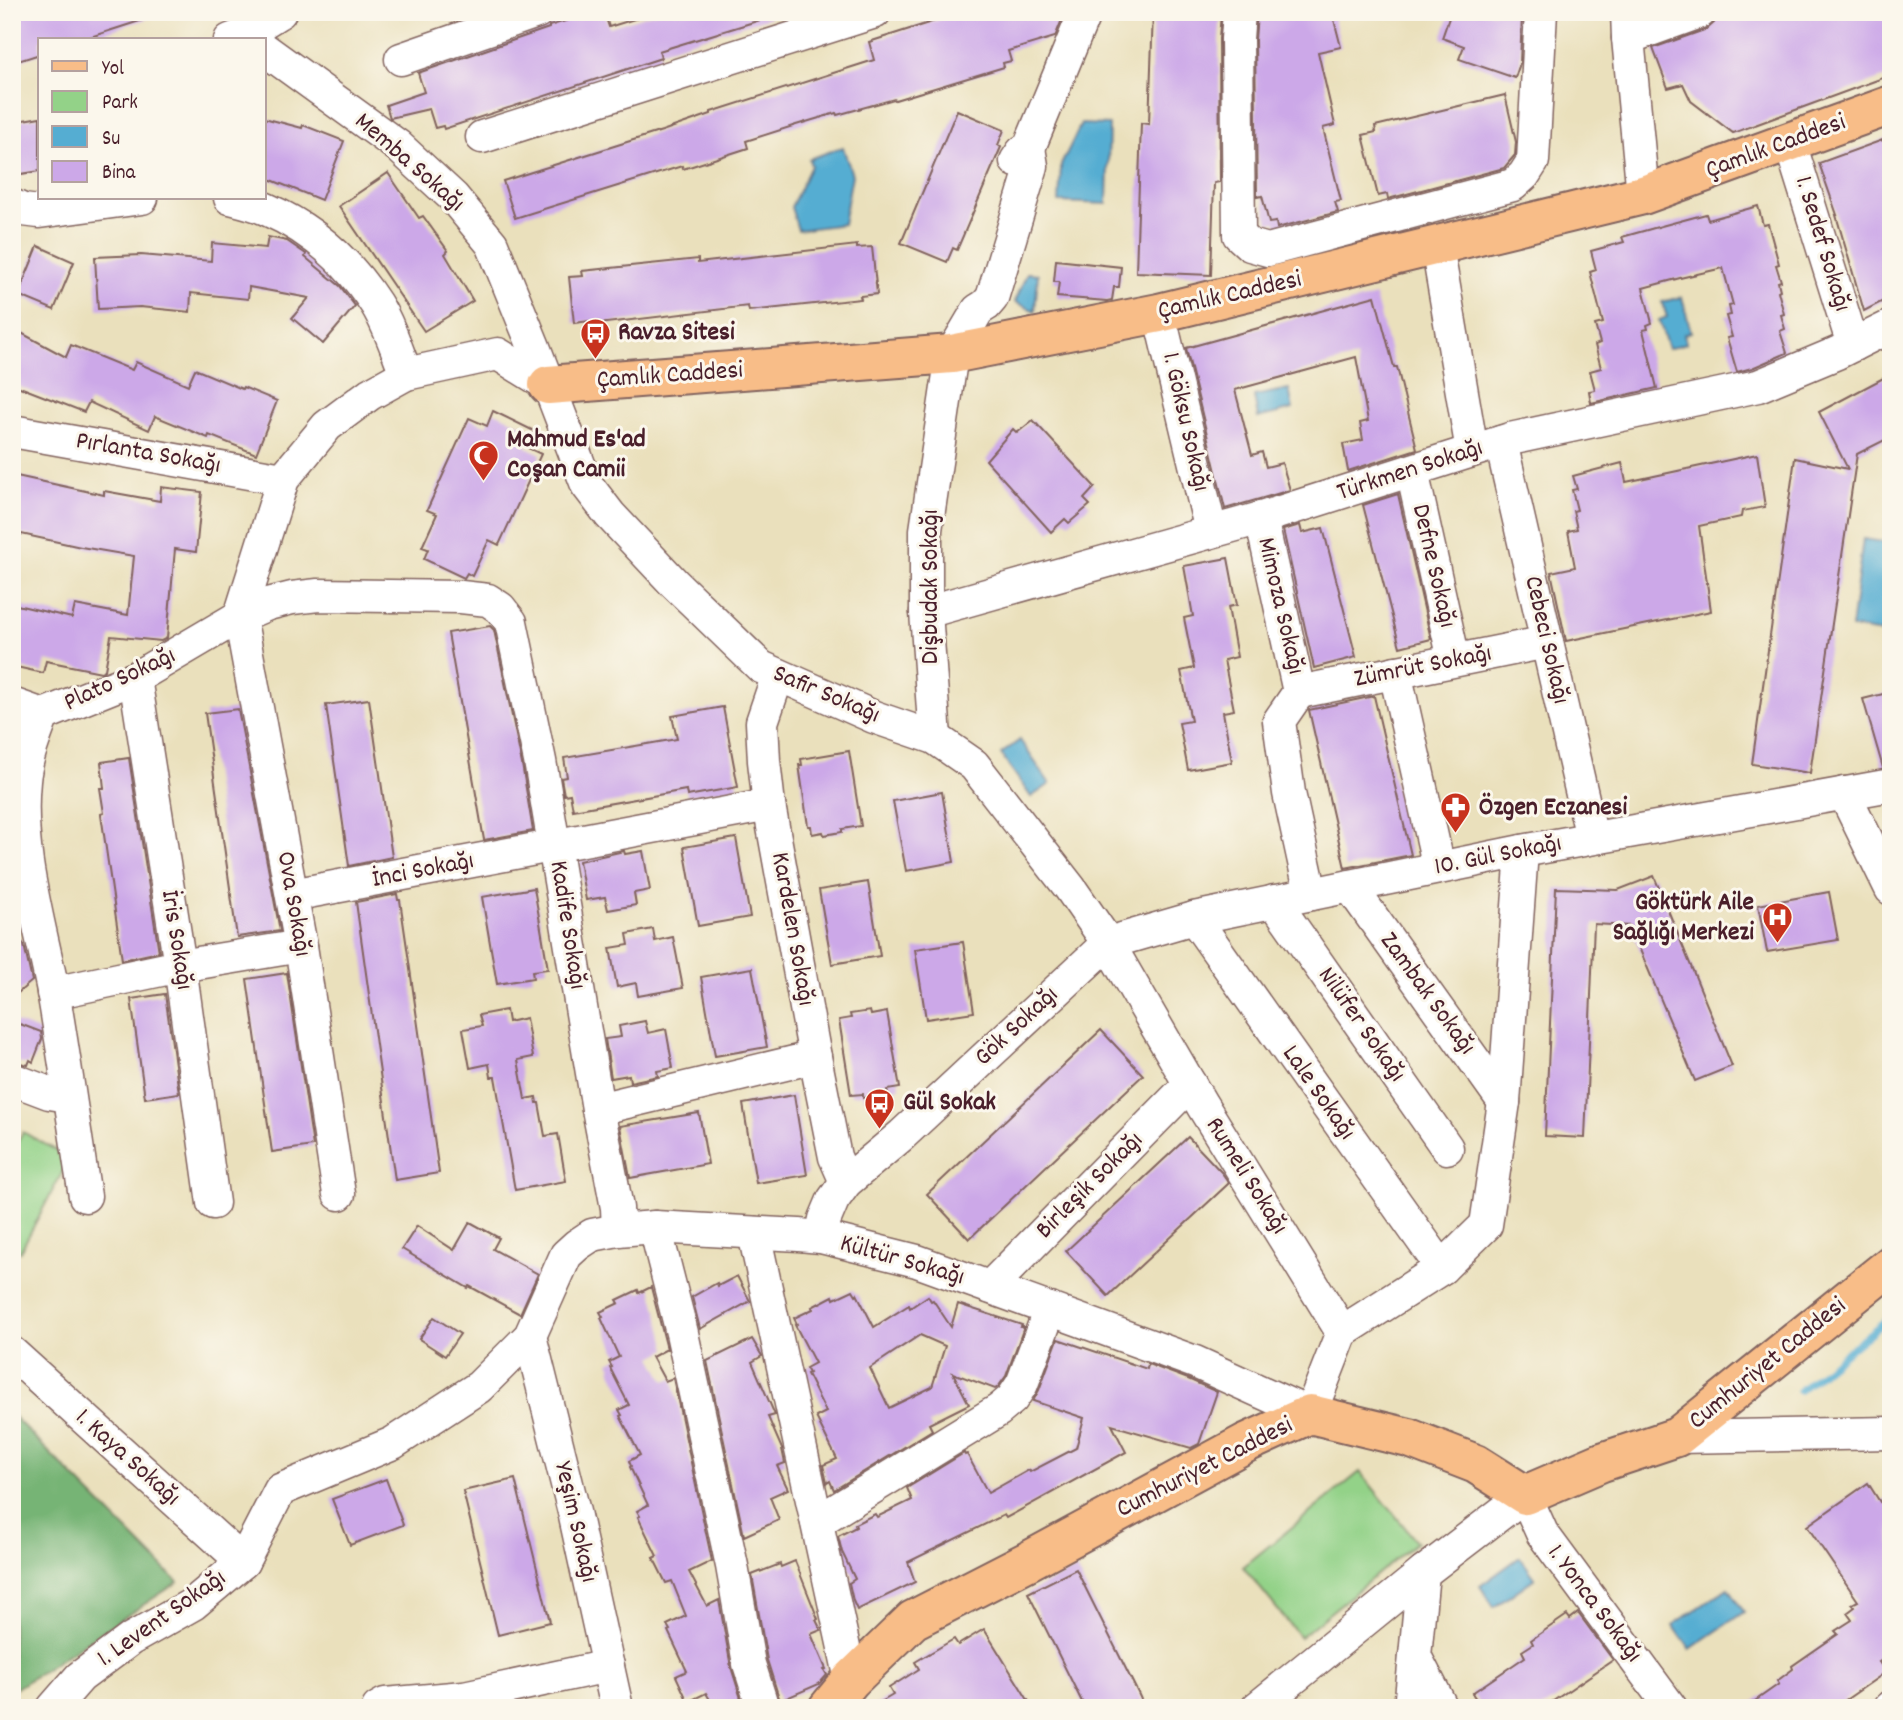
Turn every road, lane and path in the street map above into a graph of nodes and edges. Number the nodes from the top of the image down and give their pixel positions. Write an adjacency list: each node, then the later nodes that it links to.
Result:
1 (280, 12): 9 (street)
2 (537, 12): 11 (street)
3 (875, 12): 13 (street)
4 (1085, 12): 23 (street)
5 (1239, 12): 6 (street)
6 (1541, 12)
7 (1700, 12): 8 (street)
8 (1627, 25): 15 (street)
9 (250, 38)
10 (266, 54): 25 (street, Memba Sokağı)
11 (401, 59)
12 (1891, 105): 14 (main road, Çamlık Caddesi)
13 (482, 137)
14 (1790, 143): 15 (main road, Çamlık Caddesi); 22 (street, 1. Sedef Sokağı)
15 (1643, 195): 19 (main road, Çamlık Caddesi)
16 (127, 200): 18 (street)
17 (236, 200): 24 (street)
18 (12, 205)
19 (1437, 246): 20 (main road, Çamlık Caddesi); 27 (street, Cebeci Sokağı)
20 (1159, 313): 23 (main road, Çamlık Caddesi); 31 (street, 1. Göksu Sokağı)
21 (1891, 326): 22 (street, Türkmen Sokağı)
22 (1853, 345): 27 (street, Türkmen Sokağı)
23 (952, 354): 25 (main road, Çamlık Caddesi); 32 (street, Dişbudak Sokağı)
24 (406, 374): 25 (street); 29 (street)
25 (548, 385): 38 (street, Safir Sokağı)
26 (12, 431): 29 (street, Pırlanta Sokağı)
27 (1487, 447): 28 (street, Türkmen Sokağı); 35 (street, Cebeci Sokağı)
28 (1412, 471): 30 (street, Türkmen Sokağı); 36 (street, Defne Sokağı)
29 (283, 479): 33 (street)
30 (1261, 518): 31 (street, Türkmen Sokağı); 40 (street, Mimoza Sokağı)
31 (1211, 531): 32 (street, Türkmen Sokağı)
32 (926, 612): 43 (street, Dişbudak Sokağı)
33 (240, 616): 34 (street, Plato Sokağı); 39 (street, Plato Sokağı); 55 (street, Ova Sokağı)
34 (511, 622): 48 (street, Kadife Sokağı)
35 (1547, 642): 36 (street, Zümrüt Sokağı); 47 (street, Cebeci Sokağı)
36 (1454, 660): 37 (street, Zümrüt Sokağı)
37 (1395, 672): 40 (street, Zümrüt Sokağı); 50 (street)
38 (778, 674): 43 (street, Safir Sokağı); 46 (street, Kardelen Sokağı)
39 (135, 678): 42 (street, Plato Sokağı); 60 (street, İris Sokağı)
40 (1299, 692): 54 (street, Mimoza Sokağı)
41 (12, 704): 42 (street)
42 (43, 715): 51 (street, Plato Sokağı)
43 (935, 738): 58 (street, Safir Sokağı)
44 (1891, 785): 45 (street, 10. Gül Sokağı)
45 (1844, 793): 47 (street, 10. Gül Sokağı); 53 (street)
46 (769, 805): 48 (street, İnci Sokağı); 62 (street, Kardelen Sokağı)
47 (1592, 838): 49 (street, 10. Gül Sokağı)
48 (554, 846): 55 (street, İnci Sokağı); 67 (street, Kadife Sokağı)
49 (1522, 850): 50 (street, 10. Gül Sokağı); 66 (street)
50 (1439, 868): 52 (street, 10. Gül Sokağı)
51 (21, 879): 61 (street, Plato Sokağı)
52 (1350, 886): 54 (street, 10. Gül Sokağı); 66 (street, Zambak Sokağı)
53 (1891, 889)
54 (1311, 894): 56 (street, 10. Gül Sokağı)
55 (292, 895): 59 (street, Ova Sokağı)
56 (1275, 901): 57 (street, 10. Gül Sokağı); 68 (street, Nilüfer Sokağı)
57 (1194, 918): 58 (street, 10. Gül Sokağı); 78 (street, Lale Sokağı)
58 (1108, 943): 64 (street, Rumeli Sokağı); 69 (street, Gök Sokağı)
59 (301, 946): 60 (street); 70 (street, Ova Sokağı)
60 (180, 966): 61 (street); 72 (street, İris Sokağı)
61 (53, 993): 65 (street, Plato Sokağı)
62 (815, 1057): 67 (street); 69 (street, Kardelen Sokağı)
63 (12, 1079): 65 (street)
64 (1190, 1084): 79 (street, Birleşik Sokağı); 81 (street, Rumeli Sokağı)
65 (69, 1096): 71 (street, Plato Sokağı)
66 (1504, 1102): 78 (street)
67 (598, 1109): 74 (street, Kadife Sokağı)
68 (1447, 1149)
69 (846, 1182): 76 (street, Gök Sokağı)
70 (339, 1194)
71 (85, 1196)
72 (213, 1203)
73 (656, 1227): 74 (street, Kültür Sokağı); 75 (street, Kültür Sokağı); 97 (street)
74 (618, 1230): 82 (street, Kültür Sokağı)
75 (754, 1233): 76 (street, Kültür Sokağı); 88 (street)
76 (821, 1237): 79 (street, Kültür Sokağı)
77 (1891, 1265): 86 (main road, Cumhuriyet Caddesi)
78 (1442, 1268): 81 (street)
79 (990, 1287): 80 (street, Kültür Sokağı)
80 (1050, 1309): 84 (street, Kültür Sokağı); 88 (street)
81 (1342, 1332): 84 (street)
82 (530, 1336): 89 (street, 1. Levent Sokağı); 92 (street, Yeşim Sokağı)
83 (12, 1353): 89 (street, 1. Kaya Sokağı)
84 (1310, 1414): 87 (main road, Cumhuriyet Caddesi); 93 (main road, Cumhuriyet Caddesi)
85 (1891, 1433): 86 (street)
86 (1677, 1437): 87 (main road, Cumhuriyet Caddesi)
87 (1525, 1495): 90 (street); 101 (street, 1. Yonca Sokağı)
88 (817, 1522): 93 (street)
89 (243, 1562): 94 (street, 1. Levent Sokağı)
90 (1423, 1573): 91 (street); 98 (street)
91 (1415, 1657): 99 (street); 100 (street)
92 (608, 1666): 95 (street); 96 (street, Yeşim Sokağı)
93 (840, 1694)
94 (53, 1708)
95 (378, 1708)
96 (617, 1708)
97 (763, 1708)
98 (1257, 1708)
99 (1410, 1708)
100 (1443, 1708)
101 (1671, 1708)

